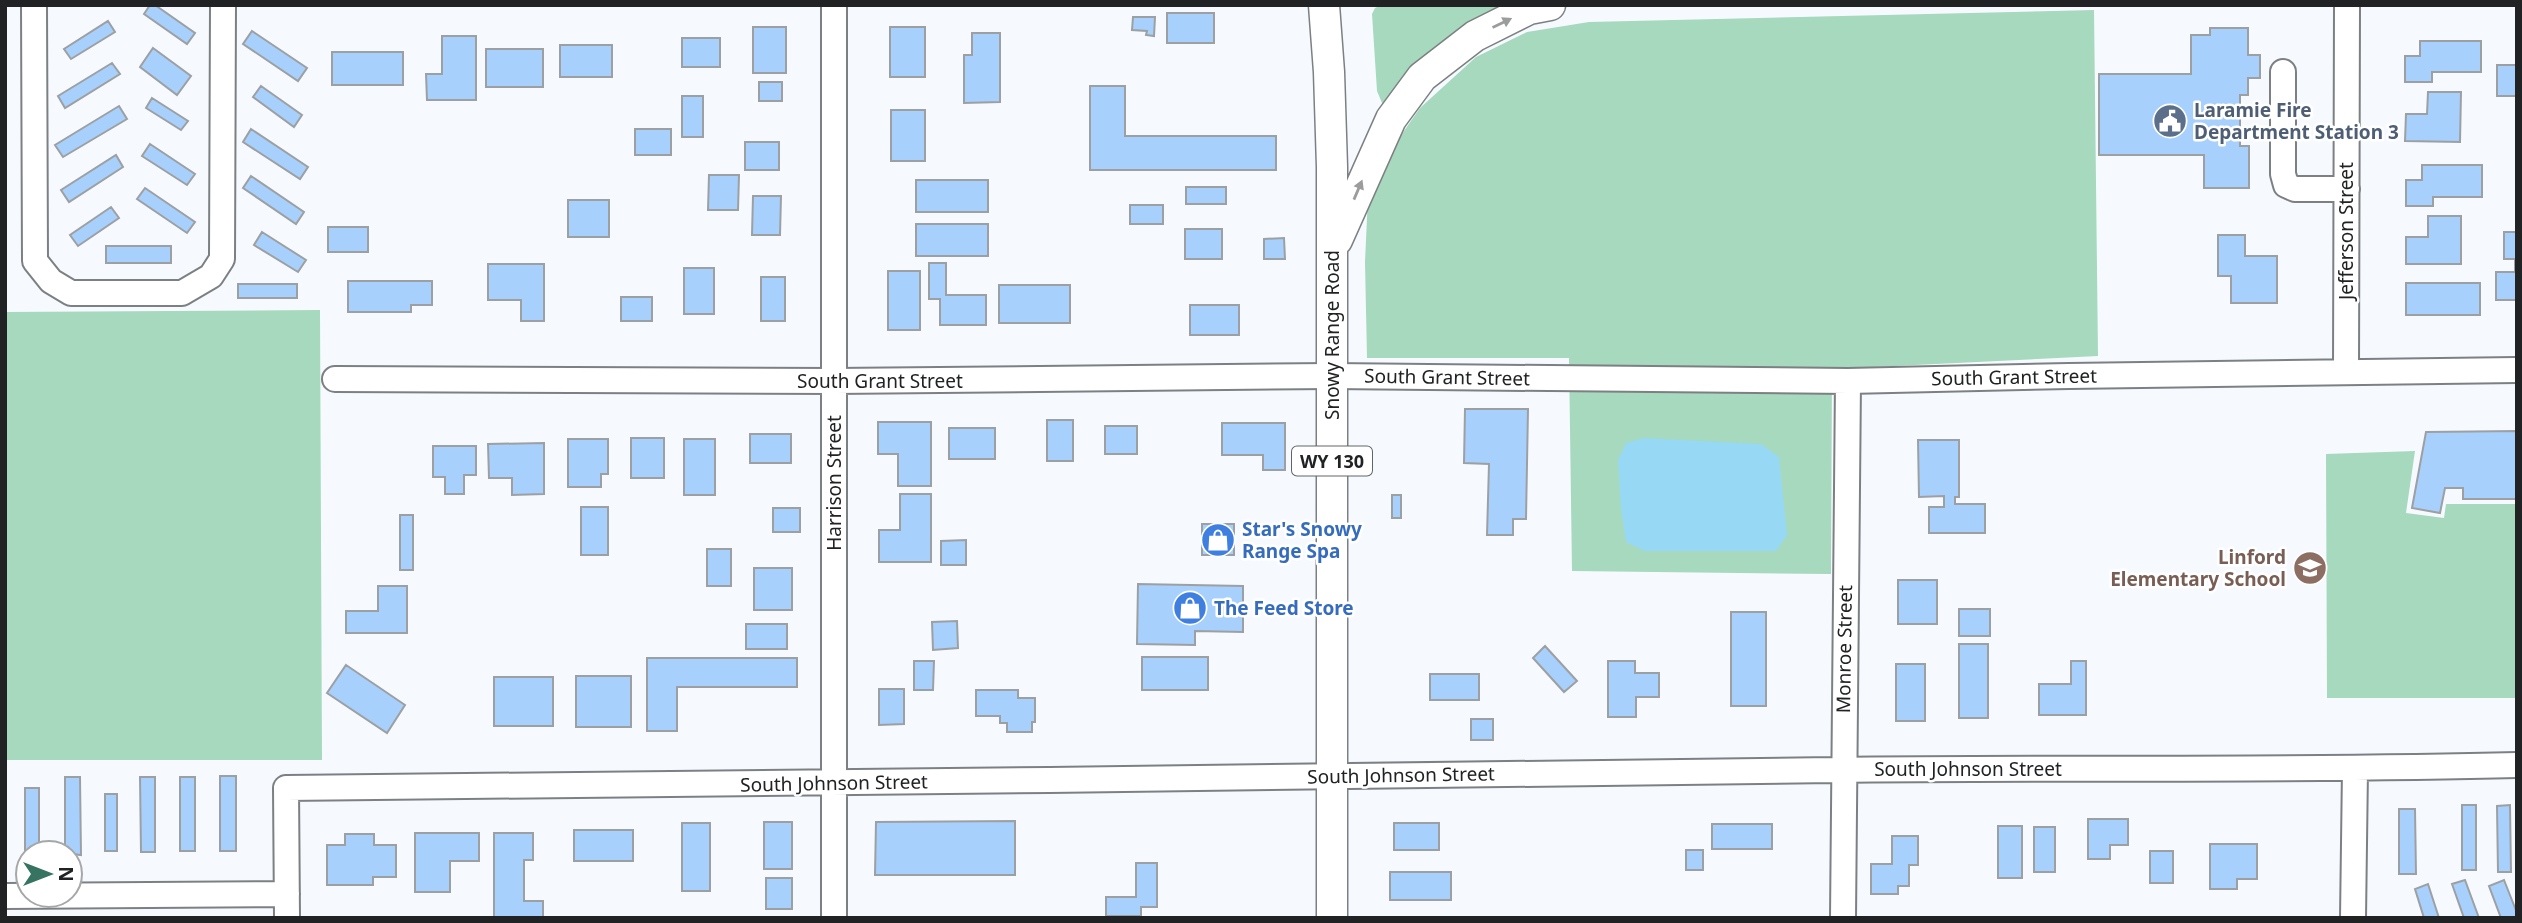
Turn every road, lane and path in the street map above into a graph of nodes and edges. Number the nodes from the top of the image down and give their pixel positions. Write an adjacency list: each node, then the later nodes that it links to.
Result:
1 (34, 5): 2 (street)
2 (223, 5)
3 (834, 5): 15 (street, Harrison Street)
4 (1324, 5): 9 (main road, Snowy Range Road / WY 130)
5 (1550, 5): 9 (main road, WY 130, one-way to 5)
6 (2347, 5): 8 (street, Jefferson Street)
7 (2283, 72): 8 (street)
8 (2347, 189): 11 (street, Jefferson Street)
9 (1332, 253): 12 (main road, Snowy Range Road / WY 130)
10 (2517, 370): 11 (street, South Grant Street)
11 (2346, 372): 14 (street, South Grant Street)
12 (1332, 376): 14 (street, South Grant Street); 15 (street, South Grant Street); 19 (main road, Snowy Range Road / WY 130)
13 (335, 379): 15 (street, South Grant Street)
14 (1848, 381): 17 (street, Monroe Street)
15 (835, 382): 20 (street, Harrison Street)
16 (2517, 765): 18 (street, South Johnson Street)
17 (1843, 769): 18 (street, South Johnson Street); 19 (street, South Johnson Street); 25 (street, Monroe Street)
18 (2355, 769): 26 (street)
19 (1332, 776): 20 (street, South Johnson Street); 24 (main road, Snowy Range Road / WY 130)
20 (833, 783): 22 (street, South Johnson Street); 23 (street, Harrison Street)
21 (5, 896): 22 (street)
22 (287, 906)
23 (834, 918)
24 (1332, 918)
25 (1843, 918)
26 (2353, 918)

